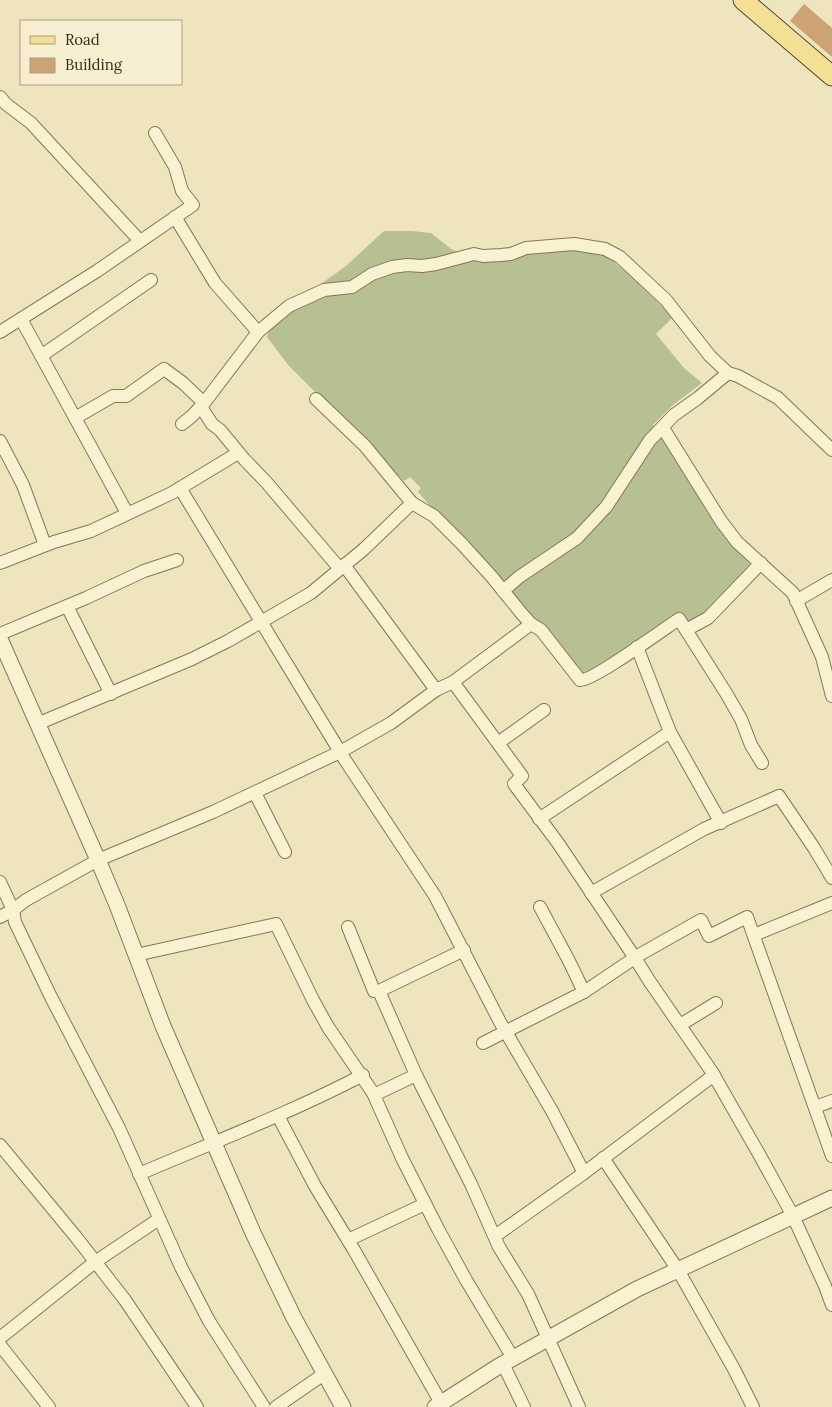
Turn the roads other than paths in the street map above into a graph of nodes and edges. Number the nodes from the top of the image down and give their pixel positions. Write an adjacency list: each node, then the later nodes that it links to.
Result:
1 (744, 0): 2 (main road)
2 (832, 76)
3 (0, 97): 6 (street)
4 (155, 133): 5 (street)
5 (175, 217): 6 (street); 10 (street)
6 (140, 241): 8 (street)
7 (151, 280): 11 (street)
8 (21, 319): 9 (street); 11 (street)
9 (0, 332)
10 (258, 332): 12 (street); 14 (street)
11 (41, 356): 15 (street)
12 (728, 373): 17 (street); 19 (street)
13 (316, 399): 22 (street)
14 (202, 405): 15 (street); 16 (street); 20 (street)
15 (75, 418): 23 (street)
16 (182, 424)
17 (663, 428): 27 (street); 30 (street)
18 (0, 441): 24 (street)
19 (832, 450)
20 (238, 453): 21 (street); 28 (street)
21 (180, 488): 23 (street); 33 (street)
22 (412, 503): 28 (street); 30 (street)
23 (127, 513): 24 (street)
24 (45, 545): 26 (street)
25 (177, 560): 32 (street)
26 (0, 563)
27 (761, 563): 31 (street); 35 (street)
28 (342, 567): 33 (street); 40 (street)
29 (832, 580): 31 (street)
30 (503, 591): 34 (street)
31 (796, 601): 42 (street)
32 (67, 606): 36 (street); 41 (street)
33 (260, 622): 41 (street); 47 (street)
34 (531, 624): 38 (street); 39 (street)
35 (686, 630): 38 (street); 48 (street)
36 (0, 634)
37 (0, 640): 44 (street)
38 (637, 647): 45 (street)
39 (453, 682): 40 (street); 46 (street)
40 (436, 690): 47 (street)
41 (110, 694): 44 (street)
42 (832, 696)
43 (544, 710): 46 (street)
44 (37, 724): 53 (street)
45 (670, 732): 50 (street); 51 (street)
46 (498, 743): 50 (street)
47 (340, 752): 49 (street); 63 (street)
48 (762, 763)
49 (255, 793): 52 (street); 53 (street)
50 (539, 819): 56 (street)
51 (721, 823): 54 (street); 56 (street)
52 (285, 852)
53 (98, 860): 59 (street); 64 (street)
54 (832, 878)
55 (0, 882): 59 (street)
56 (591, 893): 65 (street)
57 (832, 902): 62 (street)
58 (540, 907): 67 (street)
59 (13, 910): 60 (street); 84 (street)
60 (0, 917)
61 (348, 927): 66 (street)
62 (754, 936): 65 (street); 77 (street)
63 (464, 950): 66 (street); 70 (street)
64 (136, 954): 72 (street); 79 (street)
65 (635, 958): 67 (street); 69 (street)
66 (379, 990): 73 (street)
67 (584, 992): 70 (street)
68 (716, 1003): 69 (street)
69 (680, 1025): 74 (street)
70 (506, 1032): 71 (street); 83 (street)
71 (484, 1043)
72 (362, 1075): 75 (street); 78 (street)
73 (416, 1075): 75 (street); 89 (street)
74 (714, 1075): 82 (street); 87 (street)
75 (374, 1095): 86 (street)
76 (832, 1101): 77 (street)
77 (815, 1107): 81 (street)
78 (278, 1116): 79 (street); 90 (street)
79 (214, 1142): 84 (street); 98 (street)
80 (0, 1145): 91 (street)
81 (832, 1156)
82 (603, 1158): 83 (street); 92 (street)
83 (584, 1173): 89 (street)
84 (139, 1174): 88 (street)
85 (832, 1198): 87 (street)
86 (425, 1204): 90 (street); 97 (street)
87 (793, 1216): 92 (street); 93 (street)
88 (160, 1219): 91 (street); 102 (street)
89 (495, 1236): 95 (street)
90 (348, 1240): 99 (street)
91 (95, 1262): 94 (street); 101 (street)
92 (678, 1270): 95 (street); 107 (street)
93 (831, 1300)
94 (2, 1332)
95 (547, 1338): 97 (street); 106 (street)
96 (0, 1345): 100 (street)
97 (508, 1361): 99 (street); 105 (street)
98 (324, 1374): 103 (street); 104 (street)
99 (442, 1404)
100 (49, 1407)
101 (197, 1407)
102 (264, 1407)
103 (276, 1407)
104 (343, 1407)
105 (524, 1407)
106 (579, 1407)
107 (753, 1407)

